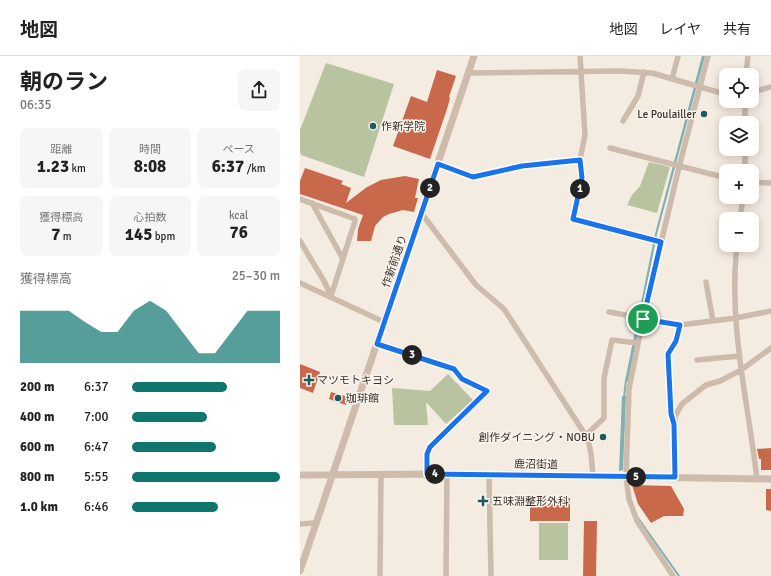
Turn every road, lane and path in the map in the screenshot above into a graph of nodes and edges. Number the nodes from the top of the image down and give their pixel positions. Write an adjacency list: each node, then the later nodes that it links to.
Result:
1 (474, 56): 8 (street, 作新前通り)
2 (580, 56): 9 (street)
3 (678, 56): 10 (street)
4 (708, 56): 11 (street)
5 (748, 56): 6 (street)
6 (747, 68)
7 (644, 72): 9 (street); 10 (street); 15 (street)
8 (469, 73): 9 (street); 18 (street, 作新前通り)
9 (582, 73): 17 (street)
10 (672, 79): 11 (street)
11 (700, 86): 14 (street); 19 (street)
12 (771, 87): 13 (street)
13 (759, 90)
14 (719, 92)
15 (623, 121)
16 (610, 148): 19 (street)
17 (580, 160): 18 (street); 27 (street)
18 (438, 164): 25 (street, 作新前通り)
19 (679, 167): 20 (street); 27 (street)
20 (719, 176)
21 (759, 182): 22 (street)
22 (771, 183)
23 (300, 199): 24 (street)
24 (312, 203): 29 (street); 29 (street)
25 (422, 214): 38 (street, 作新前通り); 47 (street)
26 (300, 241): 32 (street)
27 (661, 242): 36 (street)
28 (736, 252): 35 (street)
29 (343, 259): 32 (street)
30 (706, 282): 37 (street)
31 (300, 283): 32 (street)
32 (330, 296): 38 (street)
33 (771, 311): 35 (street)
34 (609, 312): 36 (street)
35 (736, 318): 37 (street); 43 (street)
36 (643, 319): 39 (street); 40 (street)
37 (713, 321): 39 (street)
38 (384, 322): 41 (street, 作新前通り)
39 (680, 325): 46 (street)
40 (638, 343): 47 (street); 55 (street)
41 (377, 344): 48 (street, 作新前通り); 50 (street)
42 (771, 348): 45 (street)
43 (740, 356): 44 (street); 45 (street)
44 (697, 360)
45 (741, 370): 46 (street); 57 (street)
46 (674, 424): 56 (street)
47 (586, 435): 54 (street)
48 (333, 474): 49 (street, 鹿沼街道); 52 (street, 鹿沼街道); 59 (street, 作新前通り)
49 (381, 474): 50 (street, 鹿沼街道); 62 (street)
50 (427, 474): 51 (street, 鹿沼街道)
51 (448, 474): 53 (street, 鹿沼街道); 63 (street)
52 (300, 475)
53 (489, 475): 54 (street, 鹿沼街道); 64 (street)
54 (593, 476): 55 (street, 鹿沼街道)
55 (626, 477): 56 (street, 鹿沼街道); 65 (street)
56 (675, 477): 57 (street, 鹿沼街道)
57 (757, 479): 58 (street, 鹿沼街道)
58 (771, 479)
59 (316, 523): 60 (street); 61 (street, 作新前通り)
60 (300, 524)
61 (300, 571)
62 (380, 576)
63 (446, 576)
64 (491, 576)
65 (673, 576)

